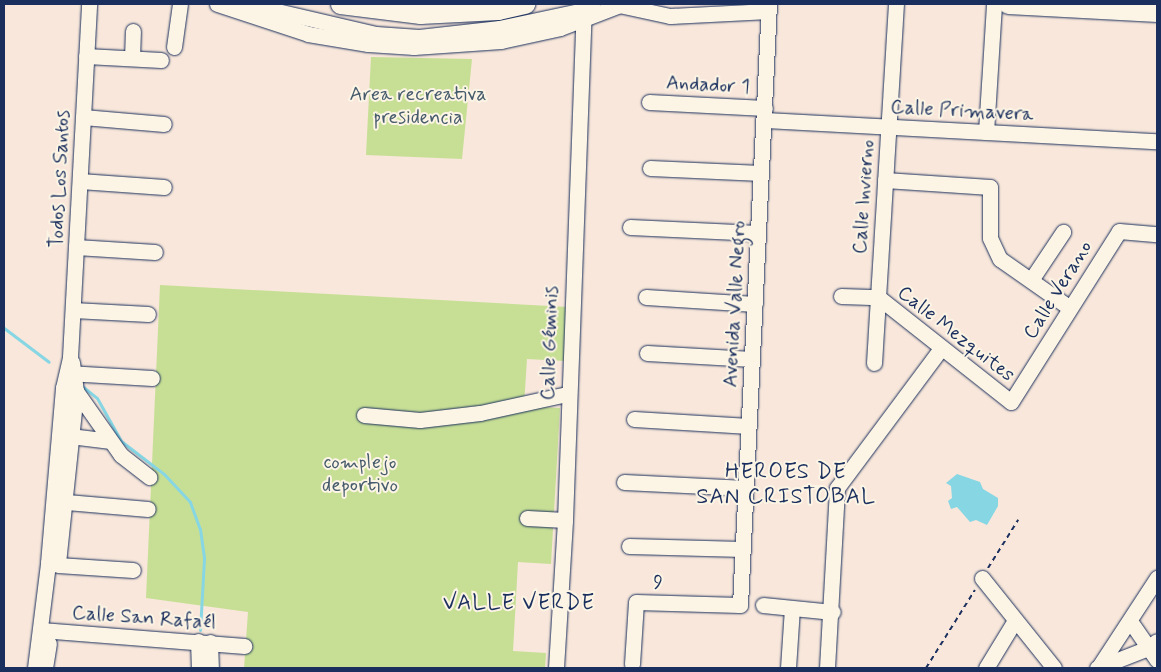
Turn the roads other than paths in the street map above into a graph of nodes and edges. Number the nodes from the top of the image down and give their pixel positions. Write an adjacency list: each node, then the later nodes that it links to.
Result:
1 (89, 4): 16 (street, Todos Los Santos)
2 (180, 4): 15 (street)
3 (218, 4): 12 (street)
4 (340, 4): 5 (main road)
5 (525, 4)
6 (896, 4): 23 (street, Calle Invierno)
7 (994, 4): 24 (street)
8 (1008, 4): 13 (main road)
9 (617, 6): 10 (street); 11 (street)
10 (769, 7): 20 (street, Avenida Valle Negro)
11 (584, 10): 12 (street); 51 (street, Calle Géminis)
12 (260, 11)
13 (1157, 12)
14 (133, 31): 17 (street)
15 (174, 47)
16 (86, 56): 17 (street); 21 (street, Todos Los Santos)
17 (132, 58): 18 (street)
18 (161, 60)
19 (649, 102): 20 (street, Andador 1)
20 (764, 114): 23 (street, Calle Primavera); 27 (street, Avenida Valle Negro)
21 (83, 117): 22 (street); 29 (street, Todos Los Santos)
22 (164, 124)
23 (888, 127): 24 (street, Calle Primavera); 28 (street, Calle Invierno)
24 (986, 132): 25 (street, Calle Primavera)
25 (1157, 142)
26 (650, 168): 27 (street)
27 (761, 173): 33 (street, Avenida Valle Negro)
28 (885, 180): 37 (street); 40 (street, Calle Invierno)
29 (80, 181): 30 (street); 35 (street, Todos Los Santos)
30 (164, 187)
31 (630, 227): 33 (street)
32 (1063, 232): 37 (street)
33 (758, 233): 41 (street, Avenida Valle Negro)
34 (1157, 234): 42 (street, Calle Verano)
35 (76, 247): 36 (street); 43 (street, Todos Los Santos)
36 (155, 252)
37 (1031, 280): 42 (street)
38 (841, 296): 40 (street)
39 (646, 297): 41 (street)
40 (878, 297): 45 (street, Calle Mezquites); 48 (street, Calle Invierno)
41 (755, 304): 47 (street, Avenida Valle Negro)
42 (1070, 308): 52 (street, Calle Verano)
43 (73, 310): 44 (street); 50 (street, Todos Los Santos)
44 (148, 314)
45 (940, 350): 52 (street, Calle Mezquites); 74 (street)
46 (647, 354): 47 (street)
47 (752, 359): 55 (street, Avenida Valle Negro)
48 (874, 363)
49 (152, 378): 50 (street)
50 (70, 381): 56 (street, Todos Los Santos); 57 (street); 61 (street, Todos Los Santos)
51 (568, 394): 53 (street); 64 (street, Calle Géminis)
52 (1011, 402)
53 (364, 415)
54 (634, 419): 55 (street)
55 (749, 426): 60 (street, Avenida Valle Negro)
56 (70, 436): 57 (street); 61 (street, Todos Los Santos)
57 (109, 441): 58 (street)
58 (149, 477)
59 (624, 482): 60 (street)
60 (746, 488): 66 (street, Avenida Valle Negro)
61 (58, 501): 62 (street); 67 (street, Todos Los Santos); 77 (street, Todos Los Santos)
62 (148, 508)
63 (528, 518): 64 (street)
64 (565, 520): 86 (street, Calle Géminis)
65 (629, 546): 66 (street)
66 (743, 548): 71 (street, Avenida Valle Negro)
67 (58, 565): 68 (street); 77 (street, Todos Los Santos)
68 (133, 570)
69 (982, 578): 76 (street)
70 (1157, 578): 75 (street)
71 (740, 605): 81 (street, 9)
72 (762, 605): 73 (street)
73 (792, 608): 74 (street); 87 (street)
74 (833, 612): 88 (street)
75 (1130, 620): 80 (street); 91 (street)
76 (1014, 622): 89 (street); 90 (street)
77 (46, 631): 78 (street, Calle San Rafaél); 82 (street, Todos Los Santos); 83 (street, Todos Los Santos)
78 (204, 642): 79 (street, Calle San Rafaél); 84 (street); 85 (street)
79 (244, 646)
80 (1154, 650): 91 (street)
81 (632, 664)
82 (35, 668)
83 (45, 668)
84 (199, 668)
85 (211, 668)
86 (556, 668)
87 (788, 668)
88 (828, 668)
89 (986, 668)
90 (1054, 668)
91 (1098, 668)

